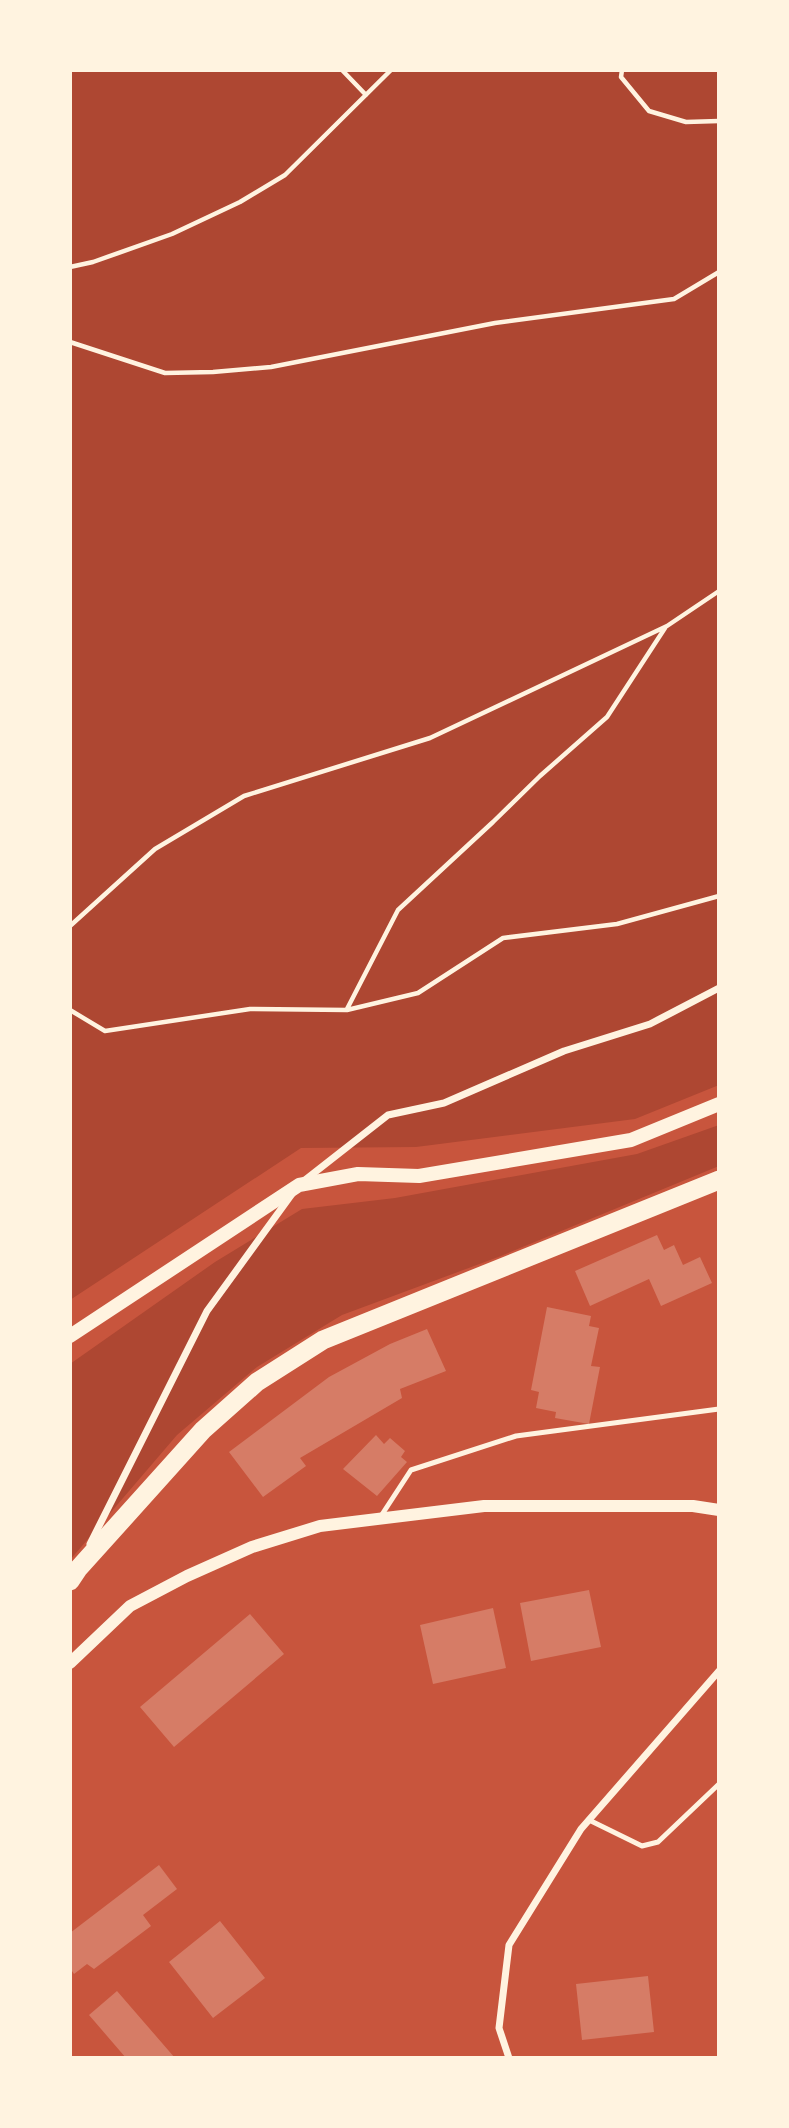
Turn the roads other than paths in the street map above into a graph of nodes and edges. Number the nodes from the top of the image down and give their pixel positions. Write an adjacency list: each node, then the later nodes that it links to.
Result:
1 (719, 988): 4 (street)
2 (719, 1104): 4 (main road)
3 (719, 1180): 9 (highway)
4 (299, 1185): 5 (main road); 9 (street)
5 (70, 1336)
6 (719, 1409): 8 (lane)
7 (719, 1510): 8 (street)
8 (379, 1519): 10 (street)
9 (74, 1575)
10 (70, 1663)
11 (719, 1671): 13 (street)
12 (719, 1784): 13 (lane)
13 (589, 1820): 14 (street)
14 (509, 2058)

